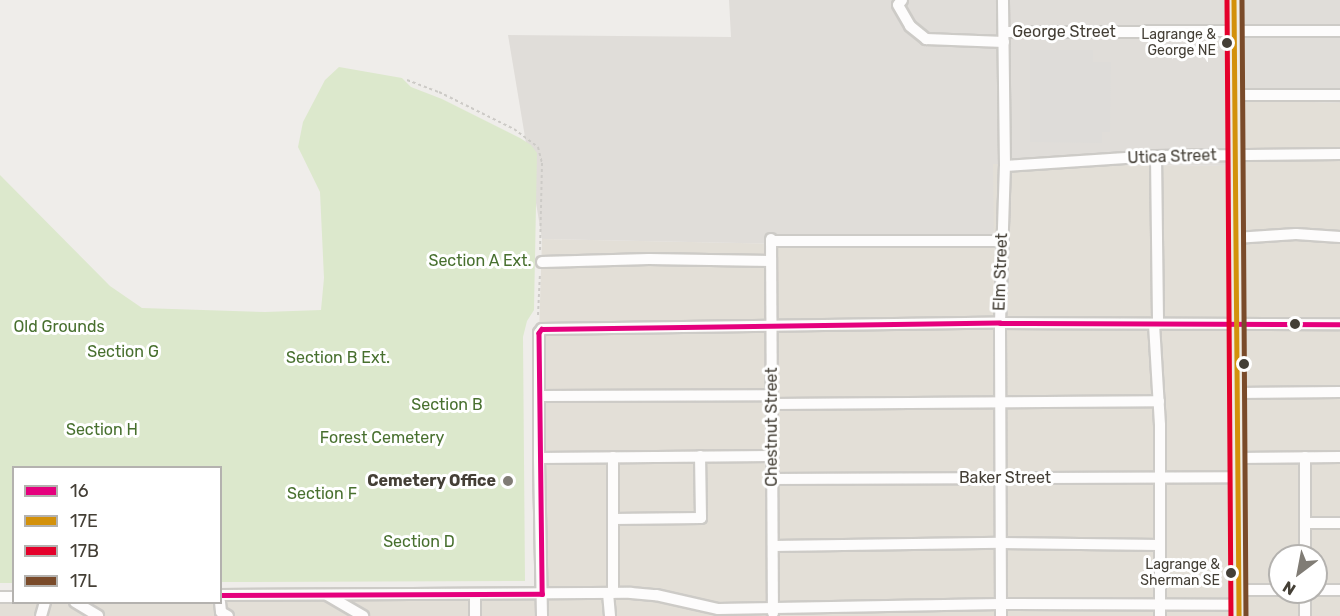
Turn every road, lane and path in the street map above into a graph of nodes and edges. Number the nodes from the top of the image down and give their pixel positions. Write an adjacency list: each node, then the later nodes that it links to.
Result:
1 (902, 0): 6 (street, George Street)
2 (1003, 0): 6 (street, Elm Street)
3 (1234, 0): 4 (main road)
4 (1234, 31): 5 (street, George Street); 6 (street, George Street); 8 (main road)
5 (1340, 31)
6 (1004, 37): 13 (street, Elm Street)
7 (407, 80): 18 (path)
8 (1234, 95): 9 (street); 11 (main road)
9 (1340, 95)
10 (1340, 154): 11 (street, Utica Street)
11 (1234, 155): 12 (street, Utica Street); 15 (main road)
12 (1156, 156): 13 (street, Utica Street); 21 (street)
13 (1005, 166): 16 (street, Elm Street)
14 (1340, 237): 15 (street)
15 (1235, 238): 22 (main road)
16 (1002, 241): 17 (street, Chestnut Street); 20 (street, Elm Street)
17 (771, 261): 18 (street); 24 (street, Chestnut Street)
18 (540, 262): 19 (path)
19 (538, 315)
20 (1000, 323): 21 (street); 24 (street); 29 (street, Elm Street)
21 (1156, 324): 22 (street); 30 (street)
22 (1237, 324): 23 (street); 26 (main road)
23 (1340, 324)
24 (771, 327): 27 (street); 28 (street, Chestnut Street)
25 (1340, 392): 26 (street)
26 (1237, 393): 37 (main road)
27 (540, 396): 28 (street); 36 (street)
28 (772, 399): 29 (street); 32 (street, Chestnut Street)
29 (1000, 400): 30 (street); 38 (street, Elm Street)
30 (1159, 401): 40 (street)
31 (700, 456): 32 (street); 33 (street); 42 (street)
32 (772, 456): 41 (street, Chestnut Street)
33 (613, 457): 36 (street); 42 (street)
34 (1305, 457): 35 (street); 37 (street); 43 (street)
35 (1340, 457)
36 (539, 458): 54 (street)
37 (1238, 458): 39 (main road)
38 (1001, 477): 40 (street, Baker Street); 41 (street, Baker Street); 45 (street, Elm Street)
39 (1238, 477): 40 (street, Baker Street); 49 (main road)
40 (1159, 478): 47 (street)
41 (772, 479): 48 (street, Chestnut Street)
42 (613, 519): 51 (street)
43 (1305, 523): 44 (street); 46 (street)
44 (1340, 523)
45 (1001, 543): 47 (street); 48 (street); 58 (street, Elm Street)
46 (1305, 544)
47 (1159, 545): 59 (street)
48 (773, 546): 61 (street, Chestnut Street)
49 (1238, 590): 50 (street); 60 (main road)
50 (1268, 590)
51 (611, 593): 54 (street); 61 (street); 67 (street)
52 (327, 594): 53 (street); 55 (street); 64 (street)
53 (475, 594): 54 (street); 65 (street)
54 (542, 594): 66 (street)
55 (222, 595)
56 (77, 604): 62 (street)
57 (220, 604): 63 (street)
58 (1001, 610): 59 (street); 61 (street)
59 (1160, 611): 60 (street)
60 (1239, 611)
61 (773, 612)
62 (98, 616)
63 (228, 616)
64 (363, 616)
65 (475, 616)
66 (542, 616)
67 (610, 616)

